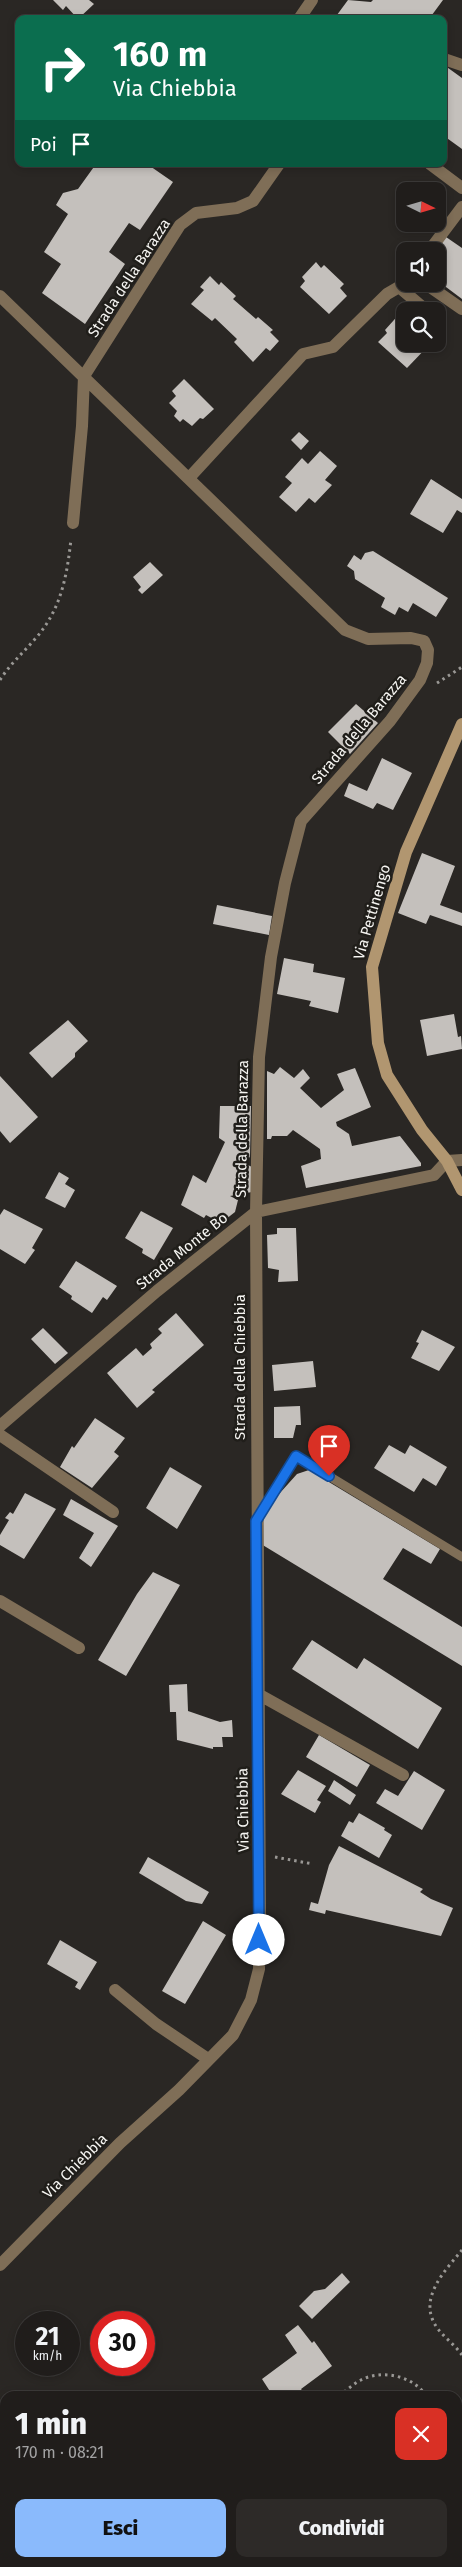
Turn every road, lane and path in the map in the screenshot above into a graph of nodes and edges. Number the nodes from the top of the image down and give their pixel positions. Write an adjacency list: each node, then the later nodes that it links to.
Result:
1 (312, 0): 2 (street)
2 (302, 15)
3 (447, 60): 4 (street)
4 (462, 65)
5 (277, 167): 14 (street, Strada della Barazza)
6 (434, 167): 7 (street)
7 (462, 188)
8 (462, 206): 9 (street)
9 (436, 242)
10 (438, 292): 13 (street)
11 (0, 296): 14 (street, Strada della Barazza)
12 (416, 302): 15 (street)
13 (462, 309)
14 (84, 376): 15 (street, Strada della Barazza); 16 (street)
15 (189, 478): 22 (street, Strada della Barazza)
16 (73, 523): 17 (path)
17 (0, 680)
18 (462, 724): 20 (main road, Via Pettinengo)
19 (462, 1160): 20 (street)
20 (447, 1161): 21 (main road, Via Pettinengo); 22 (street, Strada Monte Bo)
21 (462, 1190)
22 (256, 1212): 23 (street, Strada Monte Bo); 26 (street, Strada della Chiebbia)
23 (0, 1426)
24 (0, 1435): 25 (street)
25 (112, 1512)
26 (256, 1521): 27 (lane); 30 (street, Via Chiebbia)
27 (462, 1557)
28 (0, 1601): 29 (street)
29 (79, 1648)
30 (258, 1694): 31 (street); 32 (street, Via Chiebbia)
31 (403, 1775)
32 (259, 1854): 33 (path); 35 (street, Via Chiebbia)
33 (313, 1864)
34 (115, 1990): 35 (street)
35 (208, 2058): 37 (street, Via Chiebbia)
36 (462, 2250): 38 (path)
37 (0, 2265)
38 (462, 2355)
39 (346, 2391): 40 (path)
40 (423, 2391)

